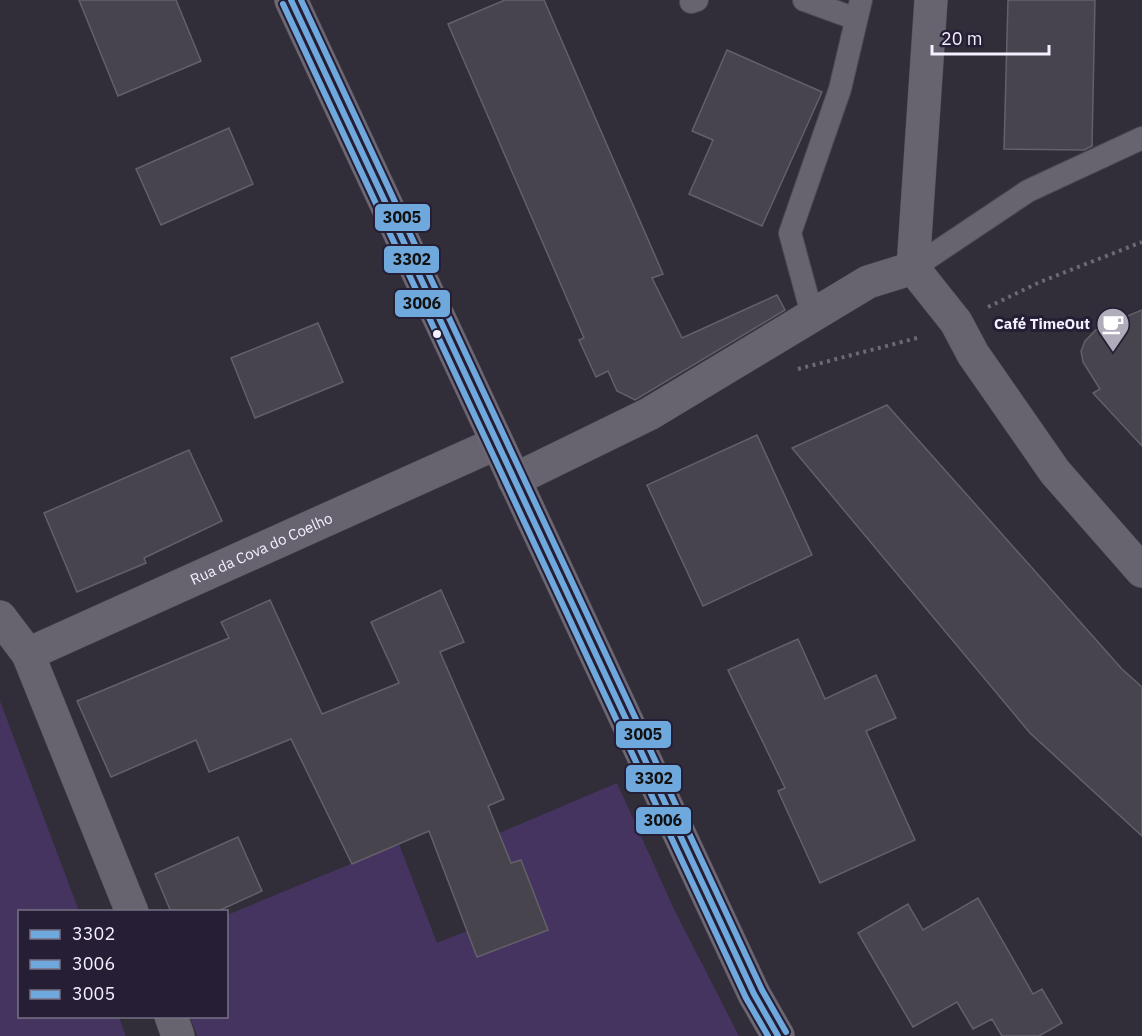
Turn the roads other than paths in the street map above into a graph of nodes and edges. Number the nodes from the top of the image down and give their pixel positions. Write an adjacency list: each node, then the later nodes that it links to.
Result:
1 (291, 0): 8 (main road)
2 (804, 0): 4 (lane)
3 (931, 0): 6 (street)
4 (858, 9): 7 (lane)
5 (1142, 138): 6 (lane)
6 (913, 268): 7 (street); 10 (street)
7 (812, 314): 9 (street)
8 (497, 443): 9 (main road); 12 (street, Rua da Cova do Coelho)
9 (514, 480): 16 (main road)
10 (1142, 571)
11 (0, 617): 12 (street)
12 (28, 654): 13 (street)
13 (131, 910)
14 (171, 1018): 15 (street)
15 (178, 1036)
16 (778, 1036)

